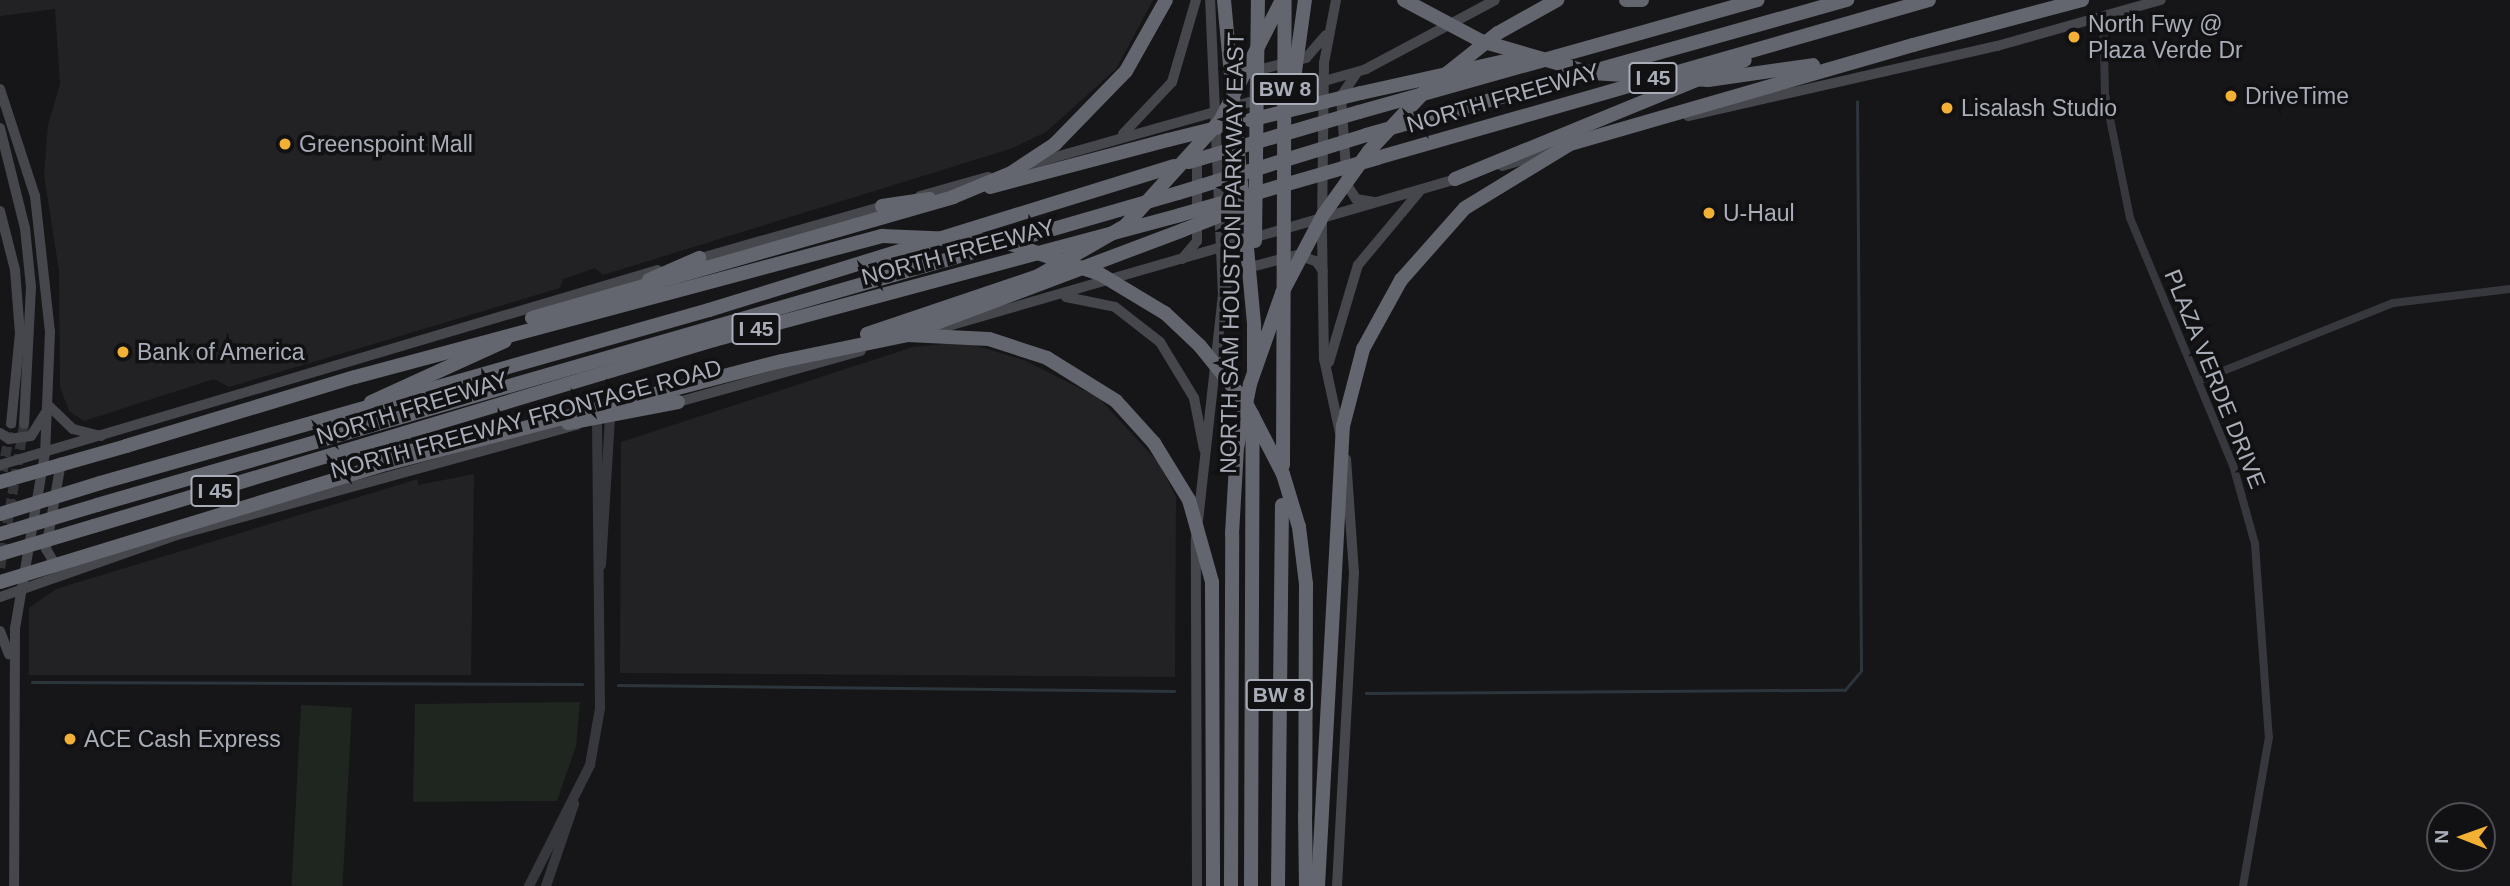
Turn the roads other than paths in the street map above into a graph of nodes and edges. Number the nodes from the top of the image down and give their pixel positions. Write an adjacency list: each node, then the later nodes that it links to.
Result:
1 (1167, 0): 50 (highway, bridge)
2 (1196, 0): 31 (main road)
3 (1210, 0): 24 (main road, NORTH SAM HOUSTON PARKWAY EAST)
4 (1224, 0): 47 (highway, bridge)
5 (1258, 0): 47 (highway, NORTH SAM HOUSTON PARKWAY EAST / BW 8, bridge)
6 (1284, 0): 33 (highway, BW 8, bridge); 49 (highway, bridge)
7 (1305, 0): 33 (highway, bridge)
8 (1336, 0): 21 (main road)
9 (1405, 0): 23 (highway, bridge)
10 (1495, 0): 25 (main road)
11 (1557, 0): 84 (highway, bridge)
12 (1626, 0): 13 (highway)
13 (1642, 0)
14 (1758, 0): 22 (highway, NORTH FREEWAY / I 45)
15 (1847, 0): 69 (highway, NORTH FREEWAY / I 45, bridge)
16 (1929, 0): 20 (highway, NORTH FREEWAY / I 45)
17 (2082, 0): 23 (highway)
18 (2161, 0): 19 (main road, NORTH FREEWAY FRONTAGE ROAD)
19 (2103, 15): 34 (main road, NORTH FREEWAY FRONTAGE ROAD); 52 (street, PLAZA VERDE DRIVE)
20 (1825, 28): 32 (highway, NORTH FREEWAY / I 45, bridge); 34 (highway)
21 (1329, 30): 24 (main road); 26 (main road)
22 (1615, 40): 30 (highway, bridge); 55 (highway, NORTH FREEWAY / I 45, bridge)
23 (1913, 45): 88 (highway, bridge)
24 (1214, 61): 28 (main road, NORTH SAM HOUSTON PARKWAY EAST)
25 (1366, 69): 26 (main road); 36 (main road)
26 (1323, 83): 28 (main road); 39 (main road)
27 (0, 89): 54 (main road)
28 (1217, 114): 30 (main road); 40 (main road, NORTH SAM HOUSTON PARKWAY EAST)
29 (0, 128): 59 (main road)
30 (1164, 134): 31 (main road); 37 (highway); 42 (main road)
31 (1113, 140): 37 (main road)
32 (1312, 177): 48 (highway, bridge); 64 (highway, NORTH FREEWAY / I 45, bridge)
33 (1284, 178): 86 (highway, BW 8, bridge)
34 (1455, 179): 35 (main road, NORTH FREEWAY FRONTAGE ROAD)
35 (1423, 188): 36 (main road, NORTH FREEWAY FRONTAGE ROAD); 51 (main road)
36 (1380, 202): 39 (main road, NORTH FREEWAY FRONTAGE ROAD)
37 (882, 206): 41 (main road)
38 (0, 211): 58 (main road)
39 (1323, 219): 40 (main road, NORTH FREEWAY FRONTAGE ROAD); 43 (main road)
40 (1222, 248): 42 (main road, NORTH FREEWAY FRONTAGE ROAD); 45 (main road, NORTH SAM HOUSTON PARKWAY EAST)
41 (699, 258): 55 (highway); 61 (main road)
42 (1180, 261): 46 (main road, NORTH FREEWAY FRONTAGE ROAD)
43 (1323, 271): 45 (main road); 51 (main road)
44 (2510, 289): 52 (street)
45 (1223, 295): 65 (main road, NORTH SAM HOUSTON PARKWAY EAST)
46 (1049, 299): 48 (main road, NORTH FREEWAY FRONTAGE ROAD); 65 (main road)
47 (1254, 326): 85 (highway, NORTH SAM HOUSTON PARKWAY EAST / BW 8, bridge)
48 (867, 349): 53 (main road, NORTH FREEWAY FRONTAGE ROAD)
49 (782, 361): 73 (highway, bridge); 83 (highway, bridge)
50 (355, 377): 67 (highway, bridge); 87 (highway, bridge)
51 (1327, 379): 89 (main road)
52 (2198, 381): 90 (street, PLAZA VERDE DRIVE)
53 (678, 402): 56 (main road, NORTH FREEWAY FRONTAGE ROAD); 64 (highway)
54 (48, 405): 60 (main road); 61 (main road); 63 (main road)
55 (345, 416): 68 (highway, NORTH FREEWAY / I 45, bridge)
56 (610, 417): 57 (main road, NORTH FREEWAY FRONTAGE ROAD); 72 (street)
57 (597, 420): 71 (main road, NORTH FREEWAY FRONTAGE ROAD); 72 (street)
58 (10, 424)
59 (24, 424)
60 (0, 432)
61 (103, 436): 62 (main road)
62 (90, 439): 63 (main road); 71 (main road)
63 (45, 453): 66 (main road); 74 (main road)
64 (335, 456): 70 (highway, NORTH FREEWAY / I 45, bridge)
65 (1205, 464): 82 (main road, NORTH SAM HOUSTON PARKWAY EAST)
66 (0, 465)
67 (0, 482)
68 (0, 514)
69 (0, 534)
70 (0, 554)
71 (90, 566): 74 (main road, NORTH FREEWAY FRONTAGE ROAD)
72 (598, 576): 78 (street)
73 (0, 582)
74 (19, 591): 75 (main road, NORTH FREEWAY FRONTAGE ROAD); 77 (main road)
75 (0, 597)
76 (0, 631): 77 (main road)
77 (12, 667): 79 (main road)
78 (578, 790): 80 (street); 81 (street)
79 (14, 886)
80 (529, 886)
81 (546, 886)
82 (1197, 886)
83 (1213, 886)
84 (1231, 886)
85 (1251, 886)
86 (1278, 886)
87 (1306, 886)
88 (1318, 886)
89 (1337, 886)
90 (2243, 886)

